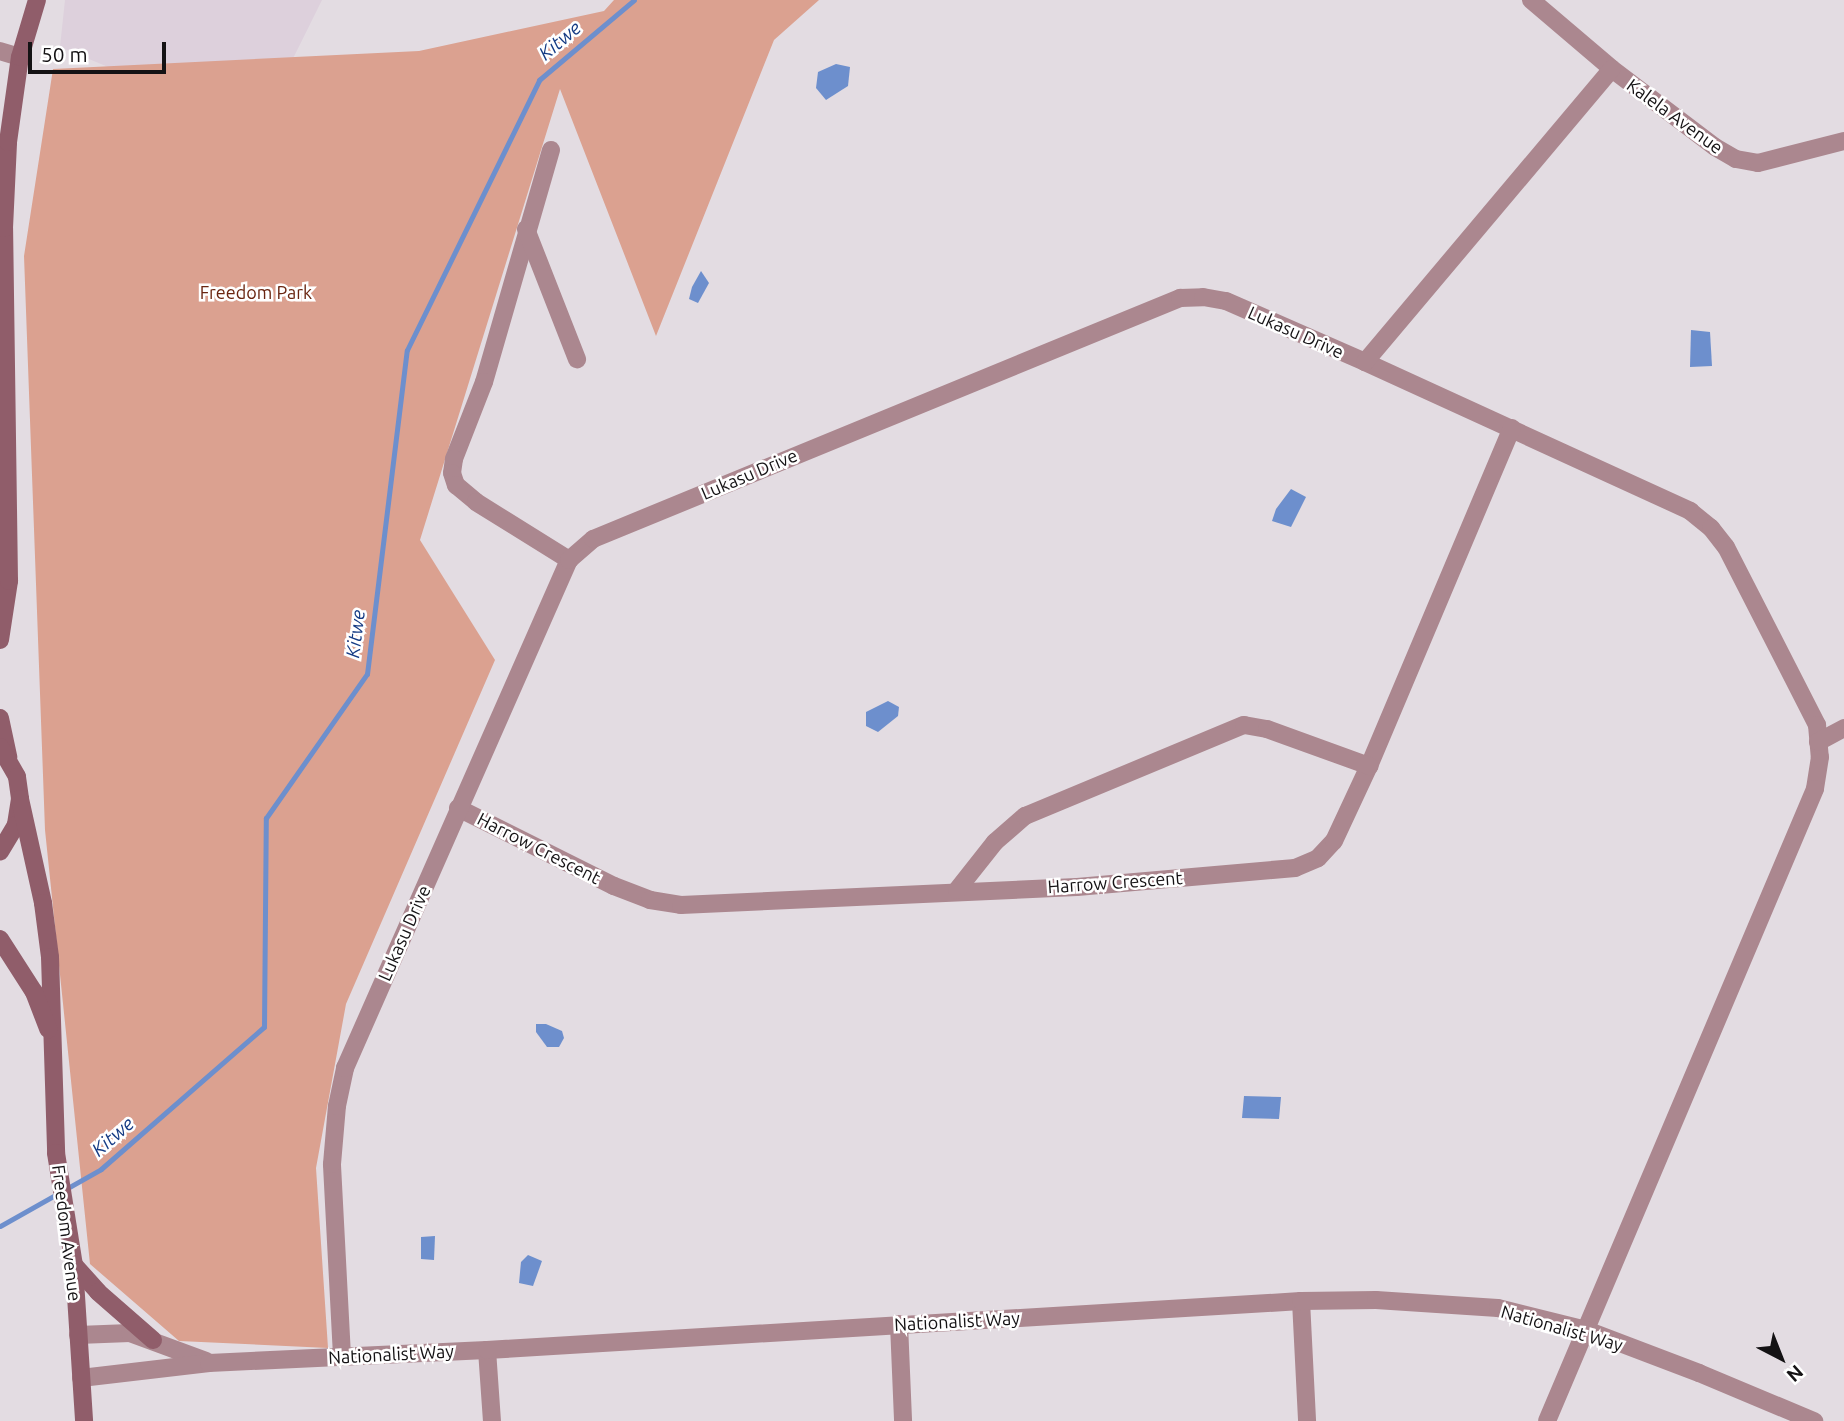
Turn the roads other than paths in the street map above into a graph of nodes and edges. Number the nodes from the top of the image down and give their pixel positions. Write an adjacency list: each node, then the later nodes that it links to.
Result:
1 (37, 0): 4 (main road)
2 (1531, 0): 5 (street, Kalela Avenue)
3 (0, 51): 4 (street)
4 (20, 57): 13 (main road)
5 (1612, 69): 6 (street, Kalela Avenue); 10 (street, Lukasu Drive)
6 (1844, 141)
7 (551, 150): 8 (street)
8 (526, 229): 9 (street); 12 (street)
9 (577, 359)
10 (1365, 362): 11 (street); 12 (street, Lukasu Drive)
11 (1512, 428): 17 (street); 19 (street, Harrow Crescent)
12 (569, 560): 21 (street, Lukasu Drive)
13 (4, 566): 14 (main road)
14 (0, 640)
15 (0, 718): 18 (main road)
16 (1844, 728): 17 (street)
17 (1818, 742): 29 (street)
18 (4, 752): 20 (main road, Freedom Avenue)
19 (1369, 766): 23 (street); 23 (street, Harrow Crescent)
20 (20, 799): 22 (main road); 25 (main road, Freedom Avenue)
21 (458, 808): 23 (street, Harrow Crescent); 33 (street, Lukasu Drive)
22 (0, 852)
23 (957, 890)
24 (0, 939): 25 (main road, Freedom Avenue)
25 (54, 1046): 26 (main road, Freedom Avenue)
26 (74, 1265): 30 (main road, Freedom Avenue); 31 (main road)
27 (1301, 1301): 28 (street, Nationalist Way); 29 (street, Nationalist Way); 39 (street)
28 (899, 1324): 32 (street, Nationalist Way); 38 (street)
29 (1586, 1330): 40 (street); 41 (street, Nationalist Way)
30 (78, 1335): 31 (street); 35 (main road, Freedom Avenue)
31 (153, 1340): 34 (street)
32 (487, 1350): 33 (street, Nationalist Way); 37 (street)
33 (342, 1356): 34 (street, Nationalist Way)
34 (209, 1363): 35 (street, Nationalist Way)
35 (81, 1378): 36 (main road, Freedom Avenue)
36 (84, 1421)
37 (492, 1421)
38 (903, 1421)
39 (1307, 1421)
40 (1547, 1421)
41 (1814, 1421)

